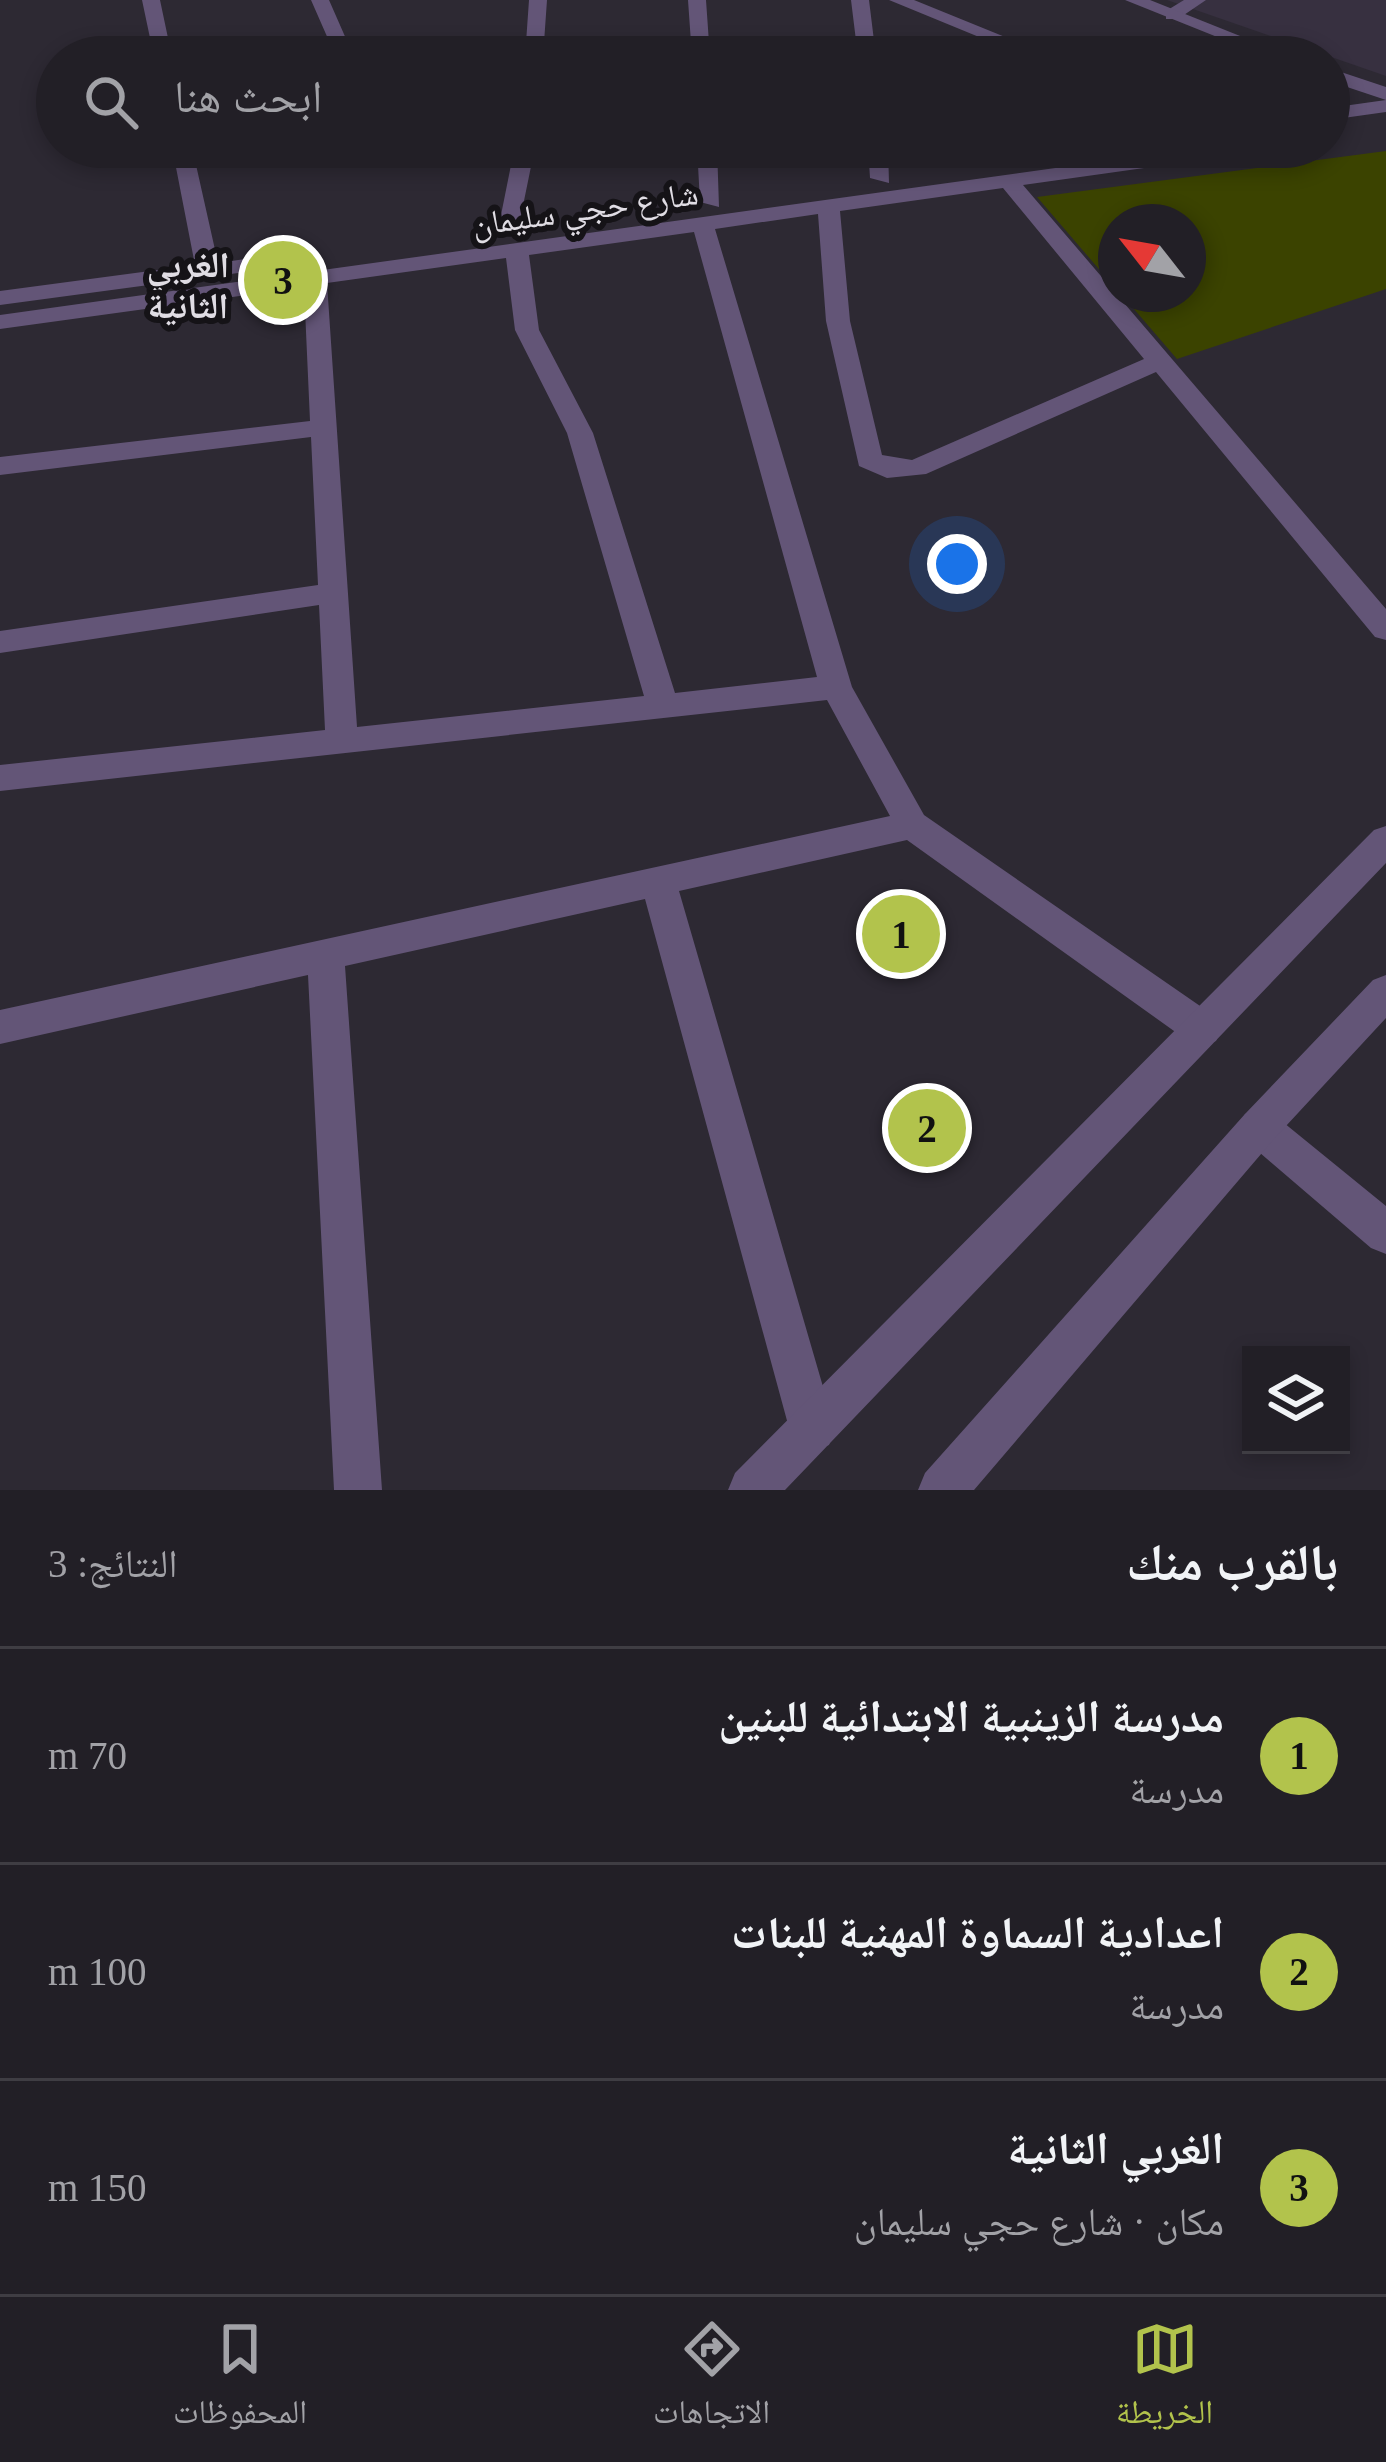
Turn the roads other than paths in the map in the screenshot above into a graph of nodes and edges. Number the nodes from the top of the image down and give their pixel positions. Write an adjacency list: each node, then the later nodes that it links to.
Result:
1 (151, 0): 10 (street)
2 (320, 0): 11 (street)
3 (538, 0): 12 (street)
4 (697, 0): 13 (street)
5 (860, 0): 14 (street)
6 (898, 0): 15 (street)
7 (1134, 0): 9 (street)
8 (1197, 0): 9 (street)
9 (1172, 15): 16 (street)
10 (159, 36)
11 (336, 36)
12 (535, 36)
13 (700, 36)
14 (864, 36)
15 (991, 36)
16 (1228, 36)
17 (1350, 79): 18 (street)
18 (1380, 87)
19 (1386, 106): 20 (street)
20 (1350, 111)
21 (1386, 129): 22 (street)
22 (1350, 133)
23 (186, 168): 34 (street)
24 (522, 168): 33 (street)
25 (707, 168): 32 (street)
26 (880, 168): 29 (street)
27 (948, 168): 29 (street, شارع حجي سليمان)
28 (1106, 168): 30 (street, شارع حجي سليمان)
29 (881, 178): 32 (street, شارع حجي سليمان)
30 (1009, 182): 31 (street, شارع حجي سليمان); 38 (street)
31 (829, 207): 32 (street, شارع حجي سليمان); 38 (street)
32 (707, 213): 33 (street, شارع حجي سليمان); 44 (street)
33 (513, 241): 34 (street, شارع حجي سليمان); 35 (street, شارع حجي سليمان); 45 (street)
34 (208, 271): 36 (street, شارع حجي سليمان)
35 (315, 279): 37 (street, شارع حجي سليمان); 39 (street)
36 (0, 298)
37 (0, 322)
38 (1160, 362): 42 (street)
39 (324, 427): 40 (street); 41 (street)
40 (0, 466)
41 (332, 593): 43 (street); 46 (street)
42 (1386, 629)
43 (0, 642)
44 (836, 687): 45 (street); 48 (street)
45 (664, 706): 46 (street)
46 (342, 741): 47 (street)
47 (0, 778)
48 (912, 826): 50 (street); 54 (street)
49 (1386, 840): 54 (street)
50 (658, 882): 51 (street); 57 (street)
51 (326, 955): 53 (street); 58 (street)
52 (1386, 992): 55 (street)
53 (0, 1028)
54 (1202, 1029): 57 (street)
55 (1259, 1127): 56 (street); 60 (street)
56 (1386, 1233)
57 (812, 1428): 59 (street)
58 (358, 1490)
59 (752, 1490)
60 (942, 1490)

